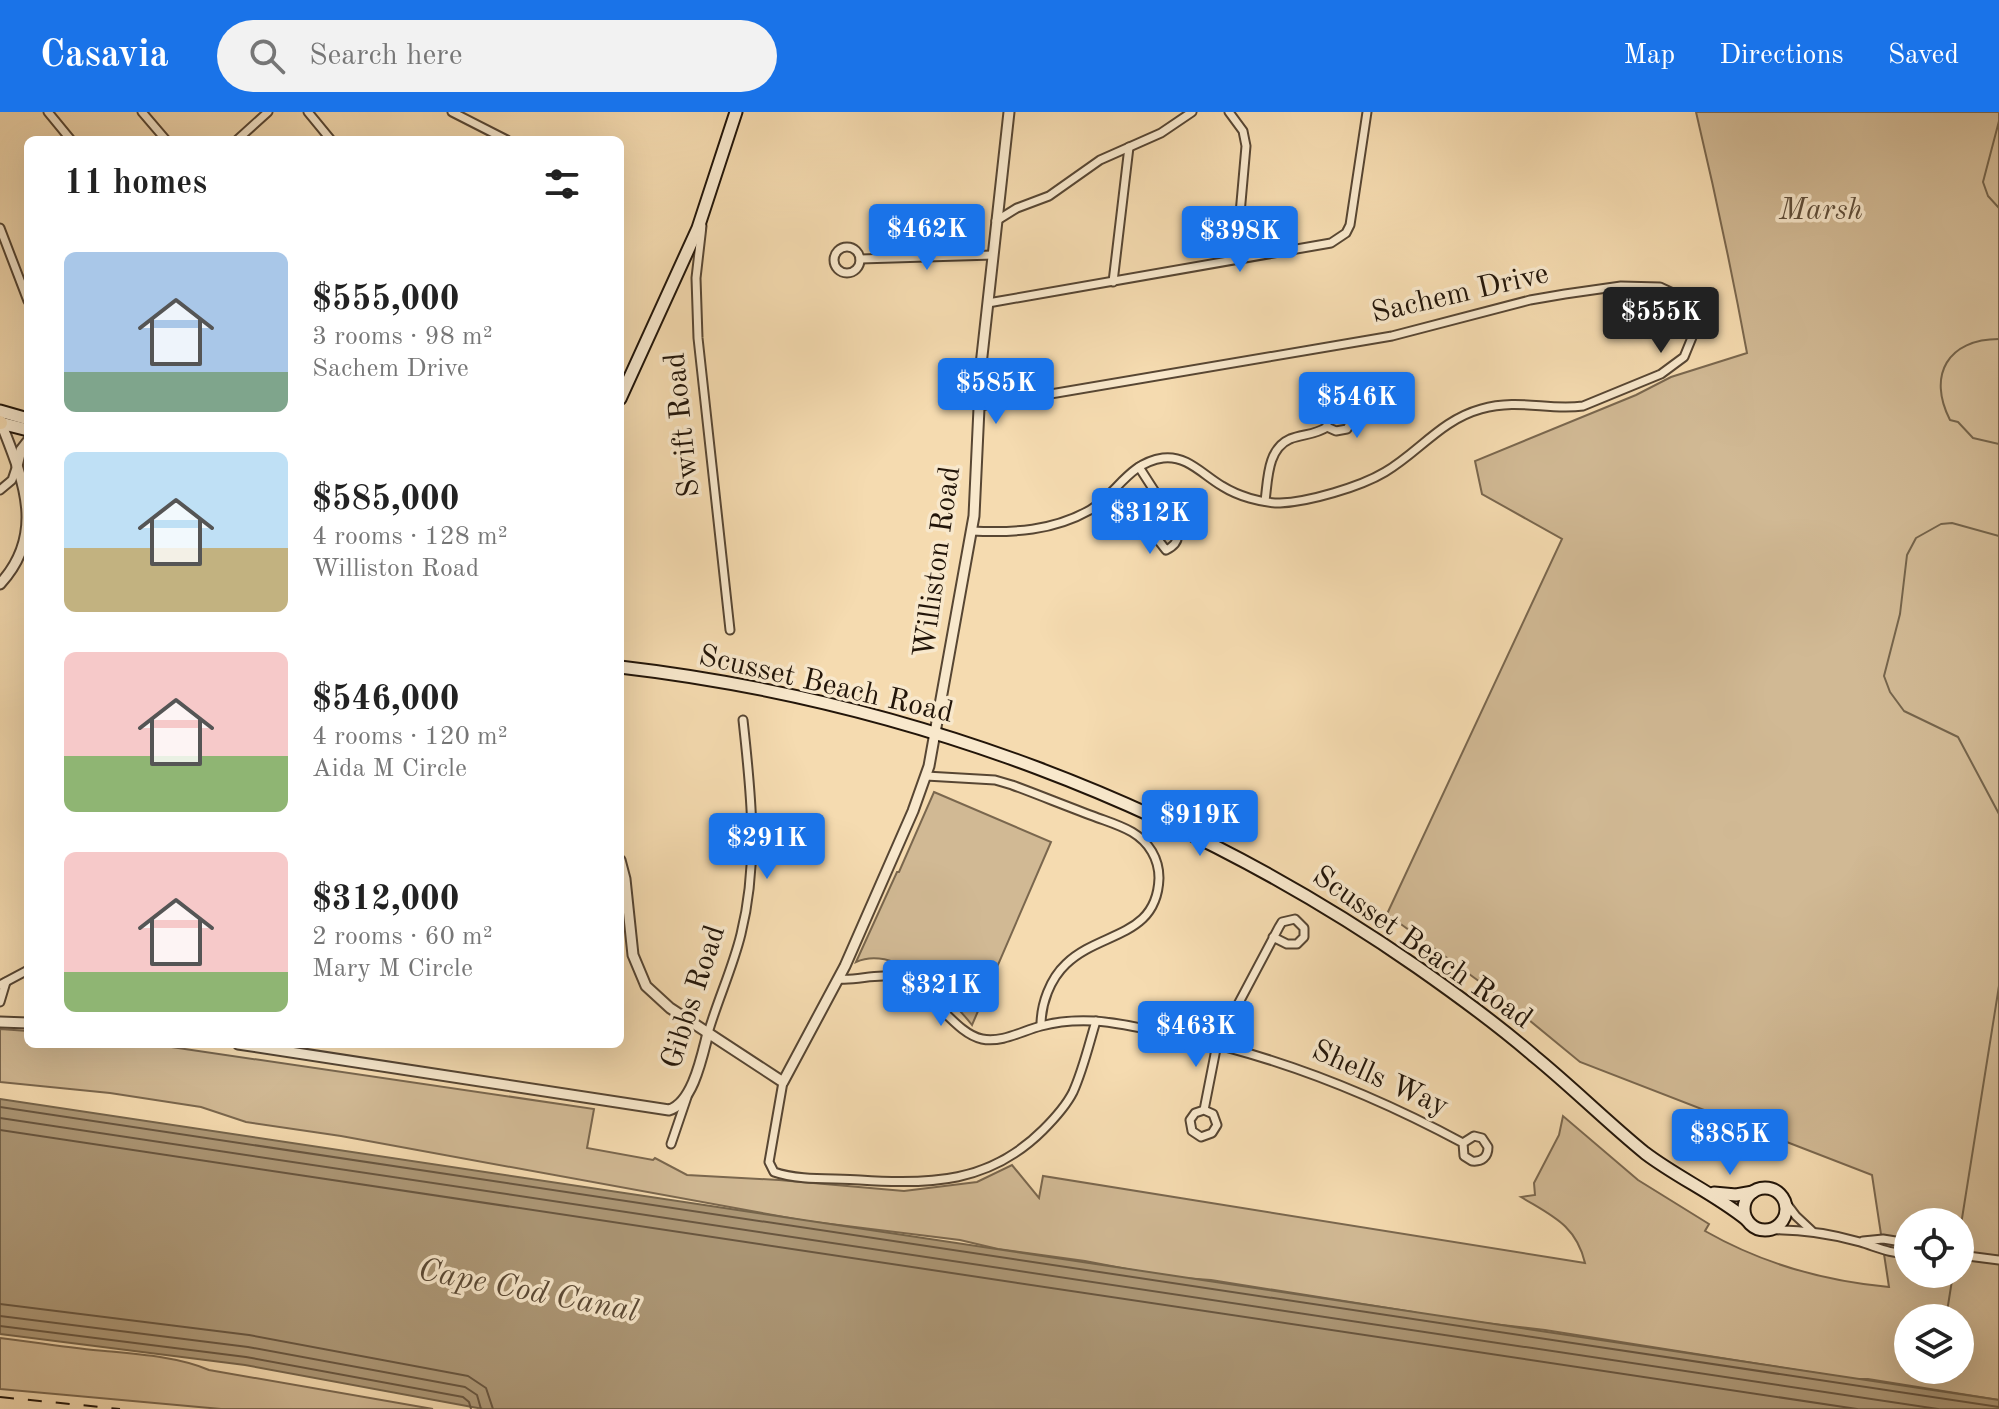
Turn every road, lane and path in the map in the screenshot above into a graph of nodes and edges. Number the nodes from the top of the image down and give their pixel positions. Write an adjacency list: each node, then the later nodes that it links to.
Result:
1 (48, 112): 11 (street)
2 (142, 112): 12 (street)
3 (268, 112): 13 (street)
4 (308, 112): 14 (street)
5 (452, 112): 15 (street)
6 (736, 112): 19 (main road)
7 (1192, 112): 16 (street)
8 (1229, 112): 24 (street)
9 (1367, 112): 24 (street)
10 (1007, 113): 17 (street, Williston Road)
11 (68, 136)
12 (163, 136)
13 (241, 136)
14 (328, 136)
15 (499, 136)
16 (1129, 147): 18 (street); 25 (street)
17 (998, 197): 18 (street); 20 (street, Williston Road)
18 (1017, 208): 20 (street)
19 (703, 214): 28 (main road); 45 (street, Swift Road)
20 (995, 221): 22 (street, Williston Road)
21 (0, 228): 26 (street)
22 (993, 255): 23 (street); 27 (street, Williston Road)
23 (860, 259)
24 (1236, 259): 25 (street)
25 (1113, 282): 27 (street)
26 (24, 291)
27 (988, 303): 29 (street, Williston Road)
28 (624, 381)
29 (980, 406): 40 (street, Sachem Drive); 42 (street, Williston Road)
30 (0, 411): 31 (main road)
31 (24, 418)
32 (0, 422): 34 (main road); 36 (street)
33 (1327, 427): 33 (street); 40 (street)
34 (24, 429)
35 (24, 446): 36 (street)
36 (17, 466): 38 (street); 39 (street)
37 (1139, 467): 40 (street, Sachem Drive); 41 (street); 42 (street, Sachem Drive)
38 (0, 490)
39 (24, 491)
40 (1265, 501)
41 (1168, 520)
42 (972, 531): 48 (street, Williston Road)
43 (24, 541): 44 (street)
44 (0, 584)
45 (730, 630)
46 (624, 668): 48 (main road, Scusset Beach Road)
47 (743, 720): 60 (street, Gibbs Road)
48 (936, 733): 49 (street, Williston Road); 68 (main road, Scusset Beach Road)
49 (926, 776): 53 (street, Williston Road); 59 (street)
50 (624, 899): 60 (street)
51 (1273, 937): 51 (street); 61 (street)
52 (24, 972): 54 (street)
53 (839, 979): 59 (street, Shells Way); 63 (street, Williston Road)
54 (3, 983): 55 (street)
55 (0, 1002)
56 (1096, 1021): 59 (street, Shells Way); 61 (street, Shells Way); 63 (street)
57 (0, 1022): 58 (street)
58 (24, 1023)
59 (1041, 1025)
60 (708, 1033): 63 (street); 64 (street, Gibbs Road)
61 (1217, 1044): 65 (street); 66 (street, Shells Way)
62 (264, 1048): 64 (street)
63 (783, 1082)
64 (687, 1097): 67 (street, Gibbs Road)
65 (1204, 1110)
66 (1463, 1143)
67 (671, 1144)
68 (1706, 1191): 69 (main road, Scusset Beach Road); 71 (main road, Scusset Beach Road)
69 (1753, 1192): 70 (main road, Scusset Beach Road); 71 (main road)
70 (1784, 1200): 72 (main road); 73 (street)
71 (1747, 1220): 72 (main road, Scusset Beach Road)
72 (1766, 1230): 73 (street, Scusset Beach Road)
73 (1814, 1232): 75 (street, Scusset Beach Road)
74 (1894, 1241): 75 (street)
75 (1860, 1242): 76 (street)
76 (1894, 1252)
77 (1974, 1257): 78 (street)
78 (1999, 1260)

